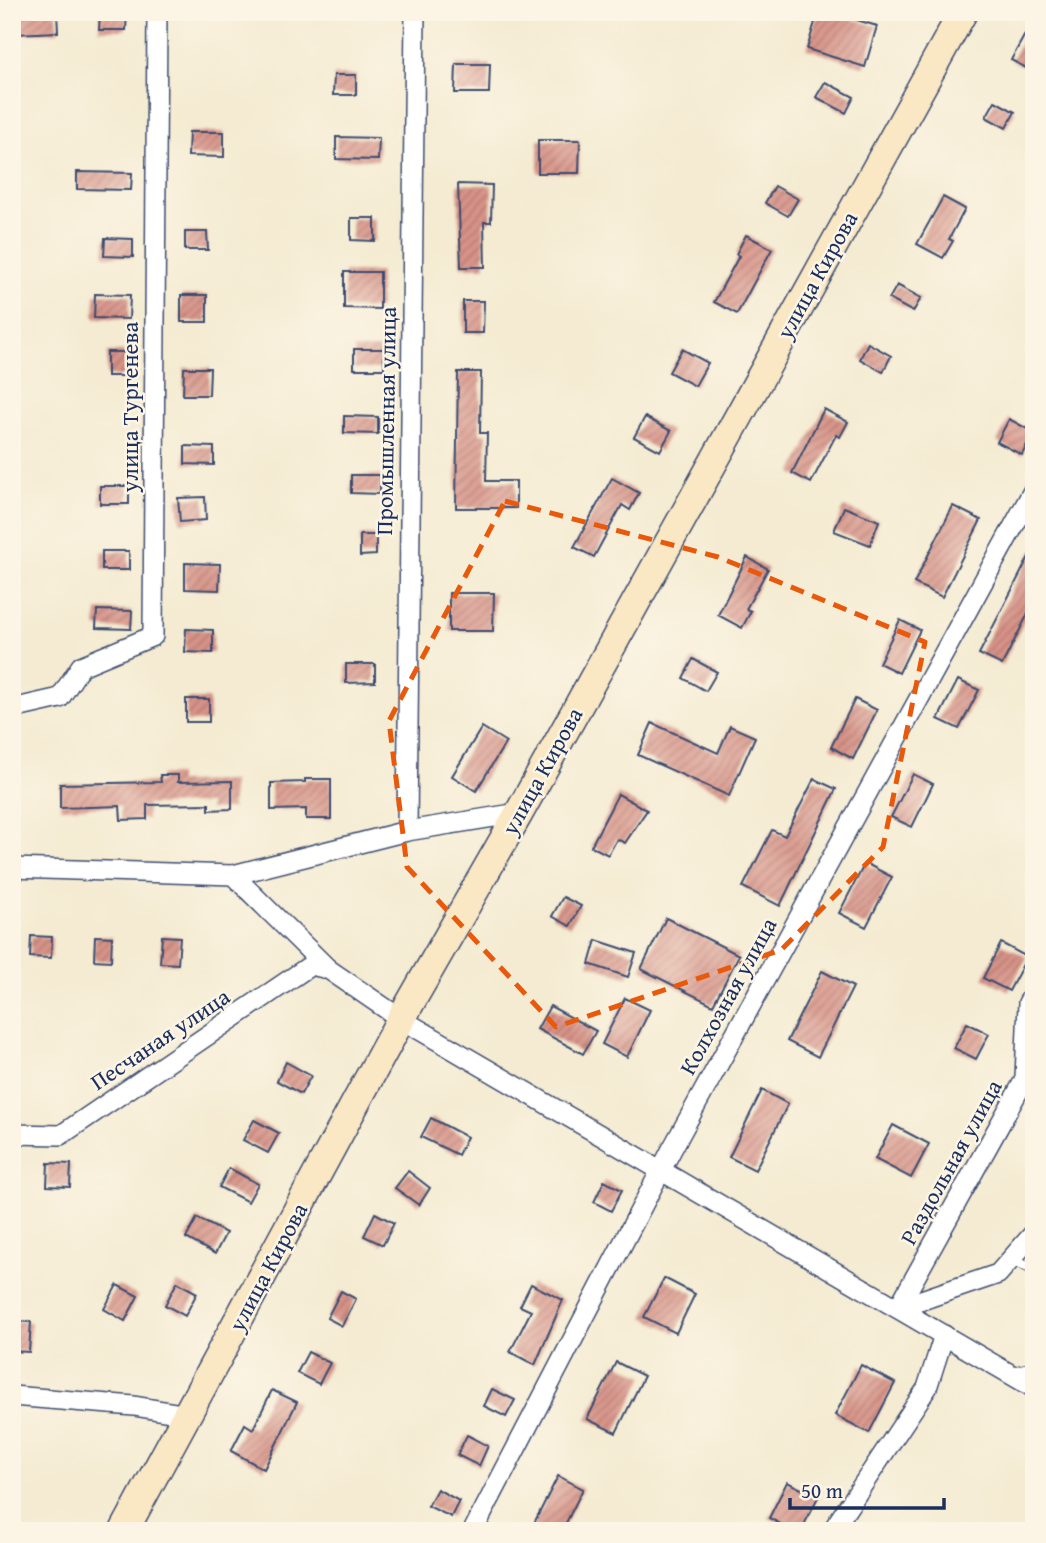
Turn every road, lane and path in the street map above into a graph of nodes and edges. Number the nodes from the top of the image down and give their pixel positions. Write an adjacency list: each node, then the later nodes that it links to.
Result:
1 (157, 12): 5 (street, улица Тургенева)
2 (415, 12): 7 (street, Промышленная улица)
3 (963, 12): 6 (main road, улица Кирова)
4 (1034, 489): 14 (street, Колхозная улица)
5 (12, 709)
6 (519, 813): 7 (street); 12 (main road, улица Кирова)
7 (407, 831): 9 (street)
8 (12, 868): 9 (street)
9 (233, 876): 10 (street)
10 (328, 969): 12 (street); 13 (street, Песчаная улица)
11 (1034, 993): 18 (street, Раздольная улица)
12 (401, 1019): 14 (street); 24 (main road, улица Кирова)
13 (12, 1133)
14 (663, 1170): 18 (street); 26 (street, Колхозная улица)
15 (1034, 1233): 16 (street)
16 (1012, 1259): 17 (lane); 18 (street)
17 (1034, 1270)
18 (898, 1308): 19 (street)
19 (944, 1335): 21 (street); 27 (street)
20 (1034, 1367): 21 (lane)
21 (1008, 1373): 22 (street)
22 (1034, 1388)
23 (12, 1396): 24 (street)
24 (188, 1415): 25 (main road, улица Кирова)
25 (124, 1531)
26 (472, 1531)
27 (832, 1531)

